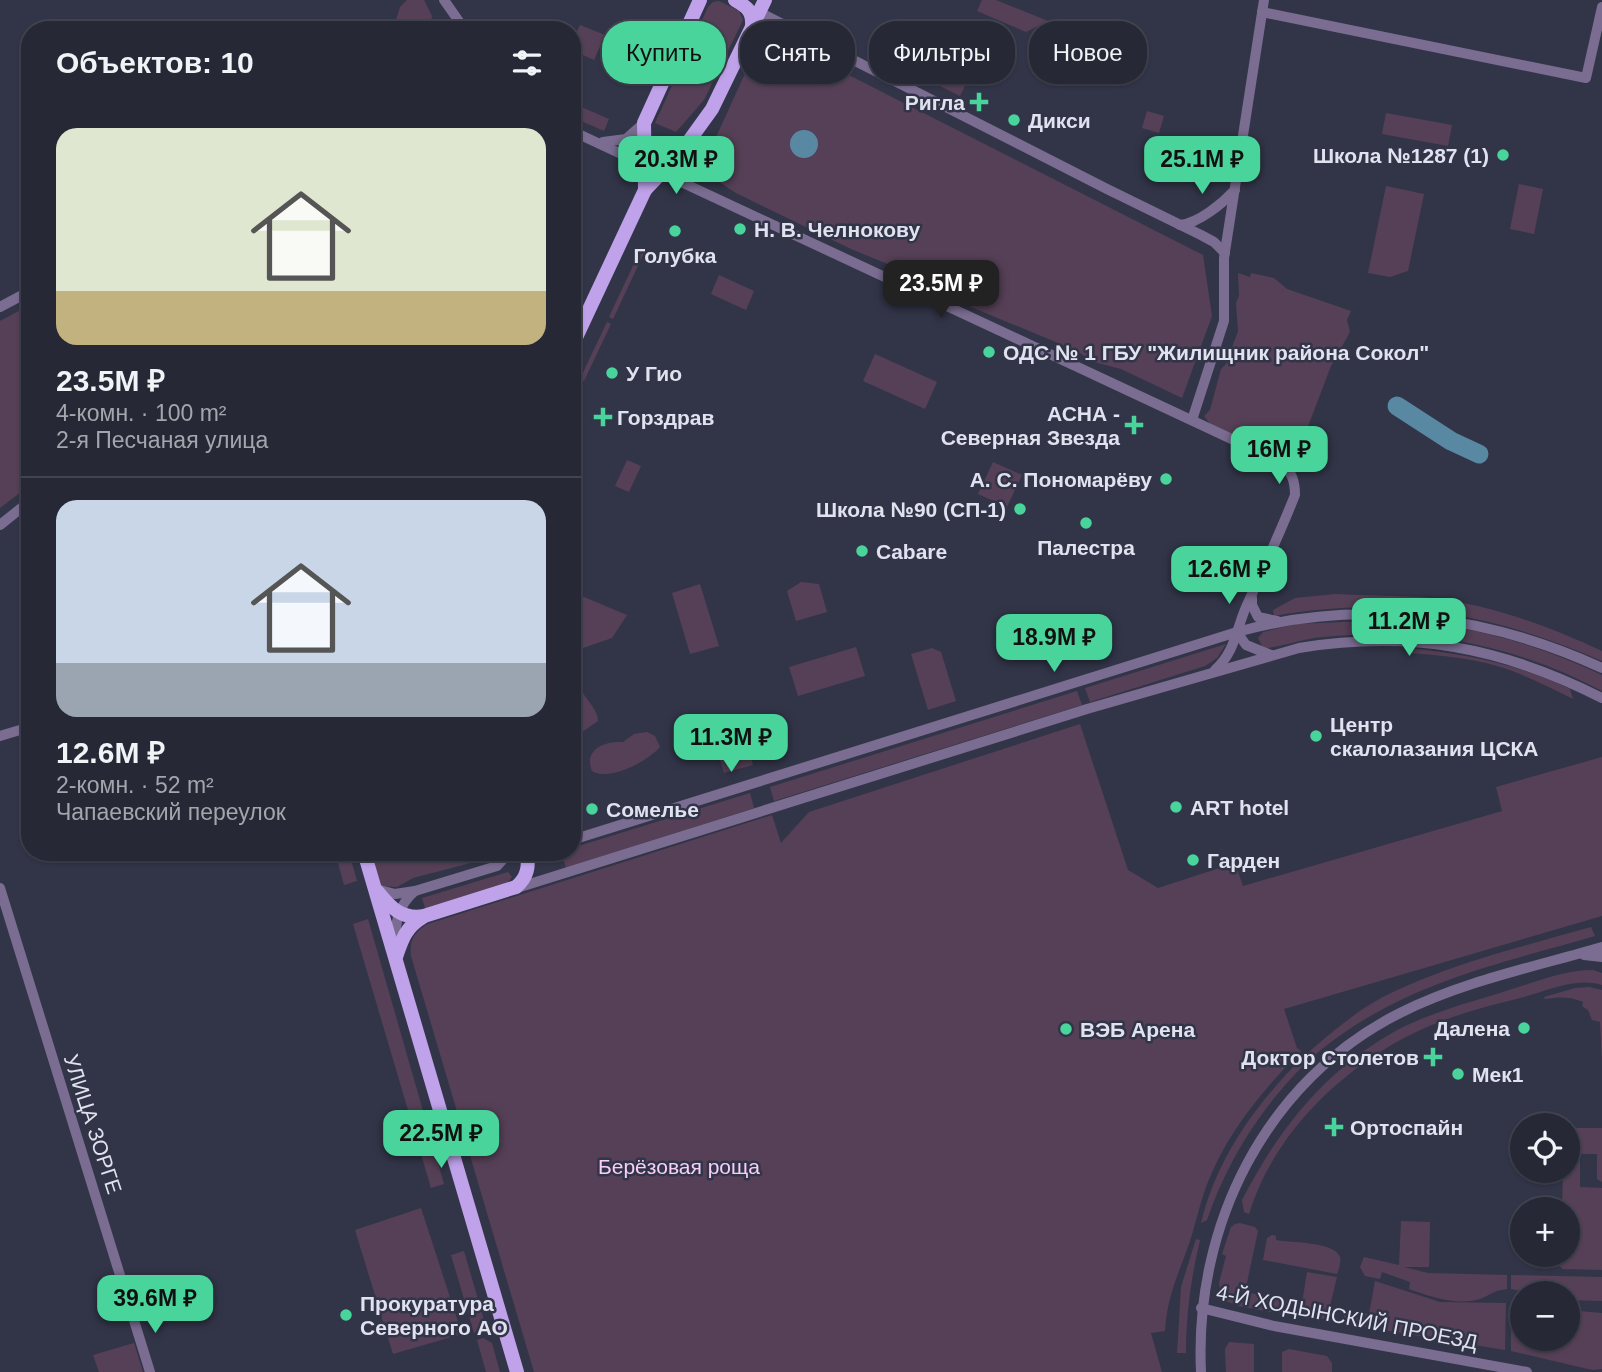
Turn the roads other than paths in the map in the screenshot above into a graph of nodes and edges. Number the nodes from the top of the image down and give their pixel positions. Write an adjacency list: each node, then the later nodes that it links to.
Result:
1 (444, 0): 7 (street)
2 (700, 0): 10 (main road)
3 (735, 0): 8 (main road)
4 (762, 6): 17 (street)
5 (1263, 6): 6 (street); 16 (street)
6 (1602, 7)
7 (459, 21)
8 (753, 21)
9 (740, 52): 14 (main road)
10 (644, 123): 12 (street); 13 (main road)
11 (581, 135): 12 (street)
12 (597, 142): 13 (street)
13 (645, 165): 14 (street); 15 (main road)
14 (661, 172): 15 (main road); 22 (street)
15 (645, 190): 21 (main road)
16 (1236, 190): 17 (street); 18 (street)
17 (1180, 225): 18 (street)
18 (1225, 253): 22 (street)
19 (21, 296): 20 (street)
20 (0, 307)
21 (581, 327)
22 (1192, 420): 25 (street)
23 (21, 508): 24 (street)
24 (0, 525)
25 (1253, 592): 26 (street); 27 (street)
26 (1283, 622): 27 (street); 29 (street)
27 (1237, 632): 28 (street); 30 (street); 34 (street)
28 (1271, 655): 30 (street); 31 (street)
29 (1602, 668)
30 (1212, 672): 40 (street)
31 (1602, 698)
32 (21, 730): 33 (street)
33 (0, 736)
34 (581, 837)
35 (366, 861): 39 (main road)
36 (502, 861): 41 (street)
37 (528, 861): 40 (main road)
38 (0, 888): 49 (street, УЛИЦА ЗОРГЕ)
39 (373, 888): 41 (street); 42 (main road); 46 (main road)
40 (511, 890): 43 (main road)
41 (415, 891): 42 (street)
42 (399, 913): 43 (main road); 46 (street)
43 (424, 916): 46 (main road)
44 (1602, 947): 45 (street)
45 (1574, 956): 47 (street); 48 (street)
46 (396, 957): 50 (main road)
47 (1602, 957)
48 (1201, 1308): 51 (street); 52 (street, 4-Й ХОДЫНСКИЙ ПРОЕЗД)
49 (150, 1372)
50 (517, 1372)
51 (1201, 1372)
52 (1527, 1372)

